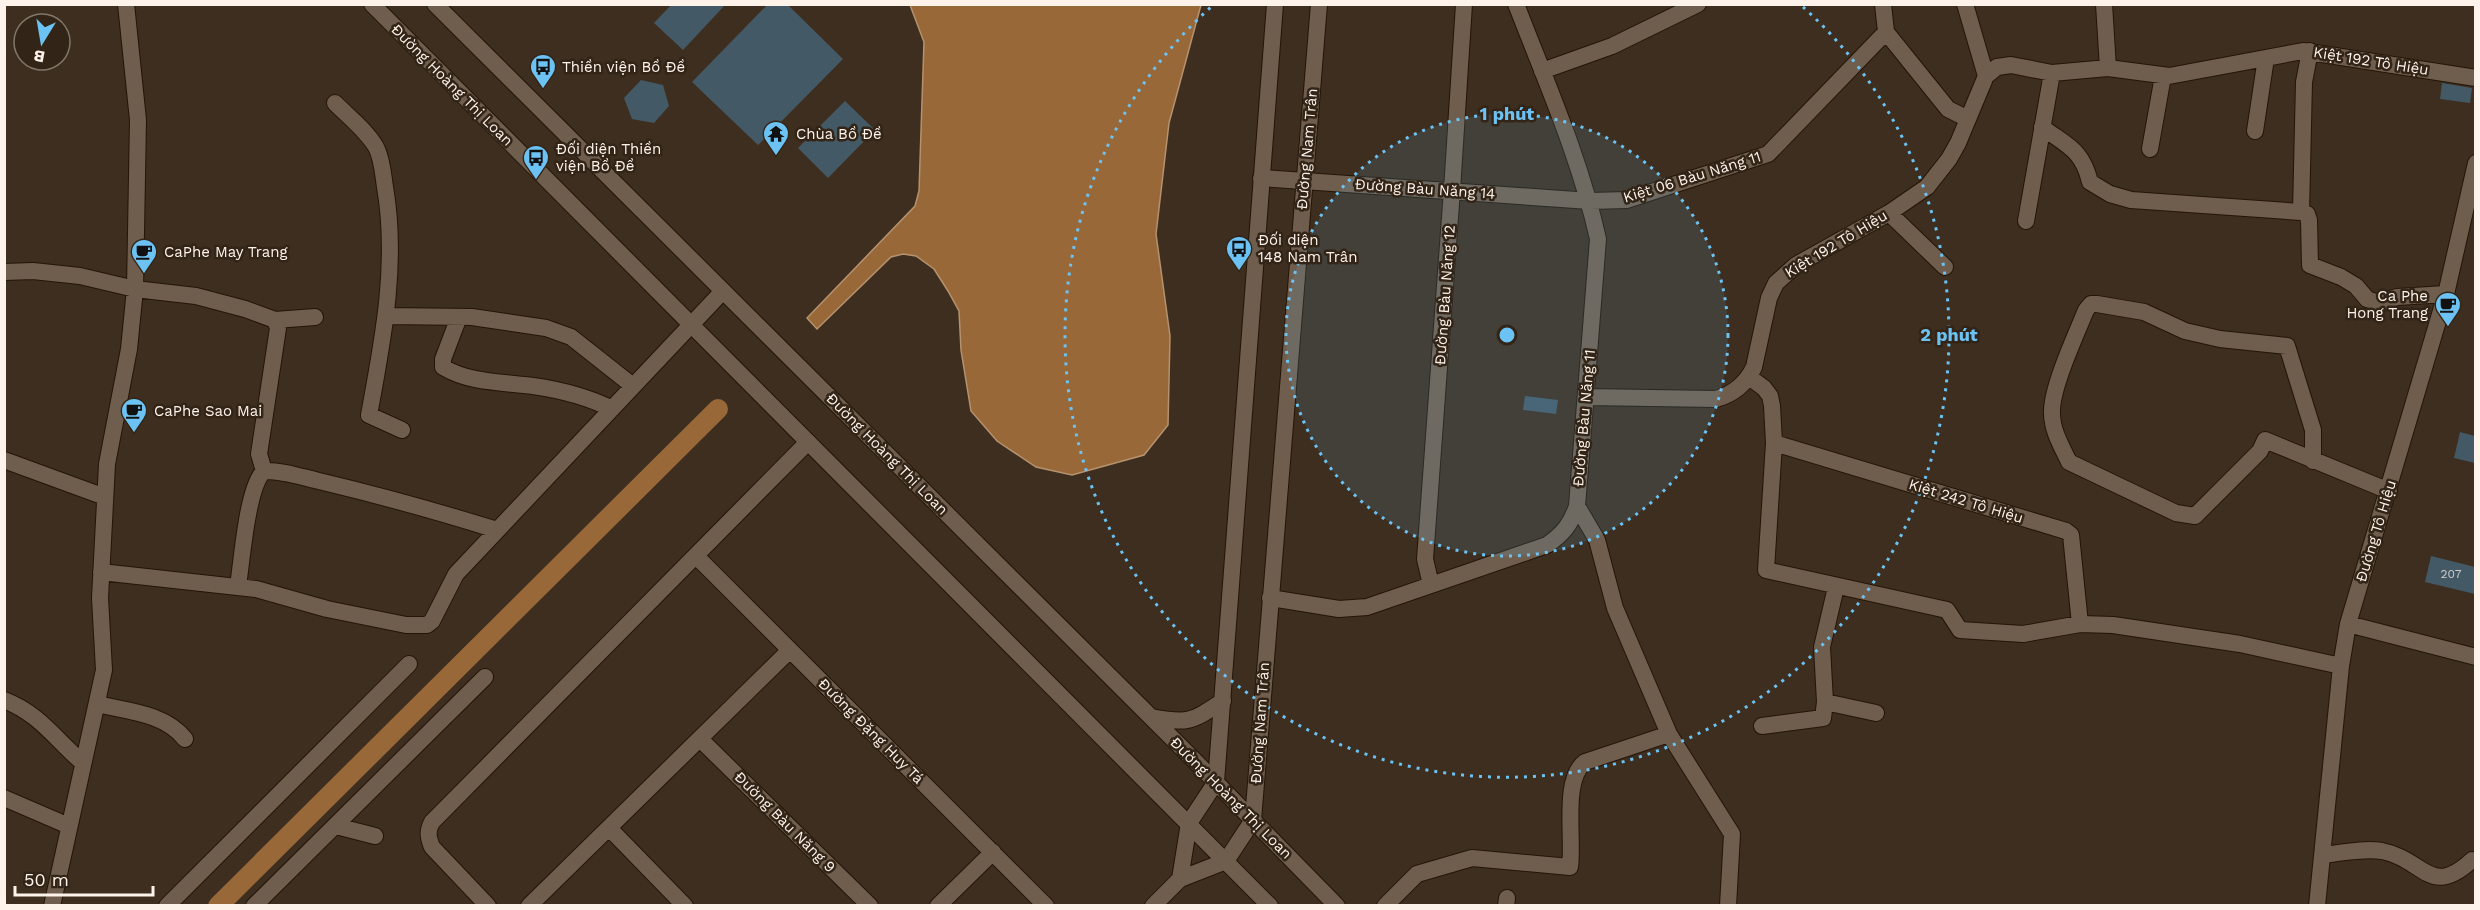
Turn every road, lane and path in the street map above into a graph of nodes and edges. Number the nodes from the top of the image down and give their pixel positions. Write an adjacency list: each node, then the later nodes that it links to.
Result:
1 (126, 4): 37 (street)
2 (372, 4): 44 (street, Đường Hoàng Thị Loan)
3 (435, 4): 38 (street, Đường Hoàng Thị Loan)
4 (1275, 4): 27 (street)
5 (1319, 4): 28 (street, Đường Nam Trân)
6 (1464, 4): 29 (street, Đường Bàu Năng 12)
7 (1516, 4): 16 (street, Đường Bàu Năng 11)
8 (1698, 4): 16 (street)
9 (1883, 4): 12 (street)
10 (1965, 4): 18 (street)
11 (2103, 4): 15 (street)
12 (1886, 32): 22 (street); 30 (street, Kiệt 06 Bàu Năng 11)
13 (2310, 51): 14 (street, Kiệt 192 Tô Hiệu); 20 (street, Kiệt 192 Tô Hiệu); 31 (street)
14 (2266, 58): 19 (street, Kiệt 192 Tô Hiệu); 24 (street)
15 (2108, 68): 17 (street, Kiệt 192 Tô Hiệu); 19 (street, Kiệt 192 Tô Hiệu)
16 (1542, 71): 30 (street, Đường Bàu Năng 11)
17 (2052, 73): 18 (street, Kiệt 192 Tô Hiệu); 23 (street)
18 (1986, 76): 22 (street, Kiệt 192 Tô Hiệu)
19 (2163, 76): 25 (street)
20 (2475, 78)
21 (335, 104): 40 (street)
22 (1968, 119): 32 (street, Kiệt 192 Tô Hiệu)
23 (2042, 126): 31 (street); 33 (street)
24 (2254, 131)
25 (2151, 149)
26 (2475, 163): 34 (street, Đường Tô Hiệu)
27 (1261, 178): 28 (street, Đường Bàu Năng 14); 73 (street)
28 (1304, 181): 29 (street, Đường Bàu Năng 14); 64 (street, Đường Nam Trân)
29 (1452, 190): 30 (street, Đường Bàu Năng 14); 61 (street, Đường Bàu Năng 12)
30 (1590, 201): 47 (street, Đường Bàu Năng 11)
31 (2301, 212): 39 (street)
32 (1889, 213): 35 (street); 45 (street, Kiệt 192 Tô Hiệu)
33 (2026, 221)
34 (2468, 233): 39 (street, Đường Tô Hiệu)
35 (1945, 267)
36 (4, 272): 37 (street)
37 (135, 289): 43 (street); 56 (street)
38 (723, 291): 44 (street); 77 (street, Đường Hoàng Thị Loan)
39 (2446, 294): 55 (street, Đường Tô Hiệu)
40 (387, 316): 42 (street); 49 (street)
41 (315, 317): 43 (street)
42 (459, 317): 46 (street); 48 (street)
43 (275, 320): 54 (street)
44 (691, 325): 46 (street); 50 (street, Đường Hoàng Thị Loan)
45 (1749, 377): 47 (street); 51 (street)
46 (633, 386): 48 (street)
47 (1586, 397): 57 (street, Đường Bàu Năng 11)
48 (612, 409): 58 (street)
49 (402, 430)
50 (808, 442): 59 (street); 86 (street, Đường Hoàng Thị Loan)
51 (1774, 443): 63 (street); 65 (street, Kiệt 242 Tô Hiệu)
52 (4, 460): 56 (street)
53 (2313, 461): 53 (street); 55 (street)
54 (264, 471): 58 (street); 62 (street)
55 (2389, 491): 66 (street, Đường Tô Hiệu)
56 (105, 497): 60 (street)
57 (1577, 506): 61 (street, Đường Bàu Năng 11); 79 (street)
58 (497, 531): 62 (street)
59 (696, 556): 67 (street, Đường Đặng Huy Tá); 99 (street)
60 (101, 572): 62 (street); 75 (street)
61 (1431, 585): 64 (street, Đường Bàu Năng 11)
62 (238, 586)
63 (1836, 587): 65 (street); 74 (street)
64 (1270, 598): 85 (street, Đường Nam Trân)
65 (2080, 624): 70 (street)
66 (2348, 624): 68 (street); 70 (street, Đường Tô Hiệu)
67 (790, 650): 80 (street); 91 (street, Đường Đặng Huy Tá)
68 (2475, 657)
69 (409, 664): 97 (street)
70 (2341, 666): 92 (street, Đường Tô Hiệu)
71 (485, 677): 88 (street)
72 (4, 700): 82 (street)
73 (1222, 700): 77 (street); 83 (street)
74 (1825, 702): 76 (street); 78 (street)
75 (97, 704): 81 (street); 82 (street)
76 (1876, 713)
77 (1151, 717): 83 (street, Đường Hoàng Thị Loan)
78 (1762, 726)
79 (1669, 734): 108 (street); 109 (street)
80 (700, 738): 89 (street); 102 (street, Đường Bàu Năng 9)
81 (184, 740)
82 (83, 763): 87 (street)
83 (1216, 782): 85 (street, Đường Hoàng Thị Loan); 86 (street)
84 (4, 798): 87 (street)
85 (1253, 820): 94 (street, Đường Nam Trân); 107 (street, Đường Hoàng Thị Loan)
86 (1189, 824): 94 (street, Đường Hoàng Thị Loan); 95 (street)
87 (69, 826): 96 (street)
88 (336, 826): 90 (street); 98 (street)
89 (609, 828): 100 (street); 101 (street)
90 (375, 836)
91 (993, 852): 103 (street); 104 (street, Đường Đặng Huy Tá)
92 (2322, 855): 93 (street); 110 (street, Đường Tô Hiệu)
93 (2474, 860)
94 (1226, 861): 95 (street); 106 (street, Đường Hoàng Thị Loan)
95 (1180, 879): 105 (street)
96 (52, 906)
97 (167, 906)
98 (254, 906)
99 (488, 906)
100 (529, 906)
101 (686, 906)
102 (870, 906)
103 (938, 906)
104 (1046, 906)
105 (1153, 906)
106 (1270, 906)
107 (1337, 906)
108 (1385, 906)
109 (1728, 906)
110 (2317, 906)

